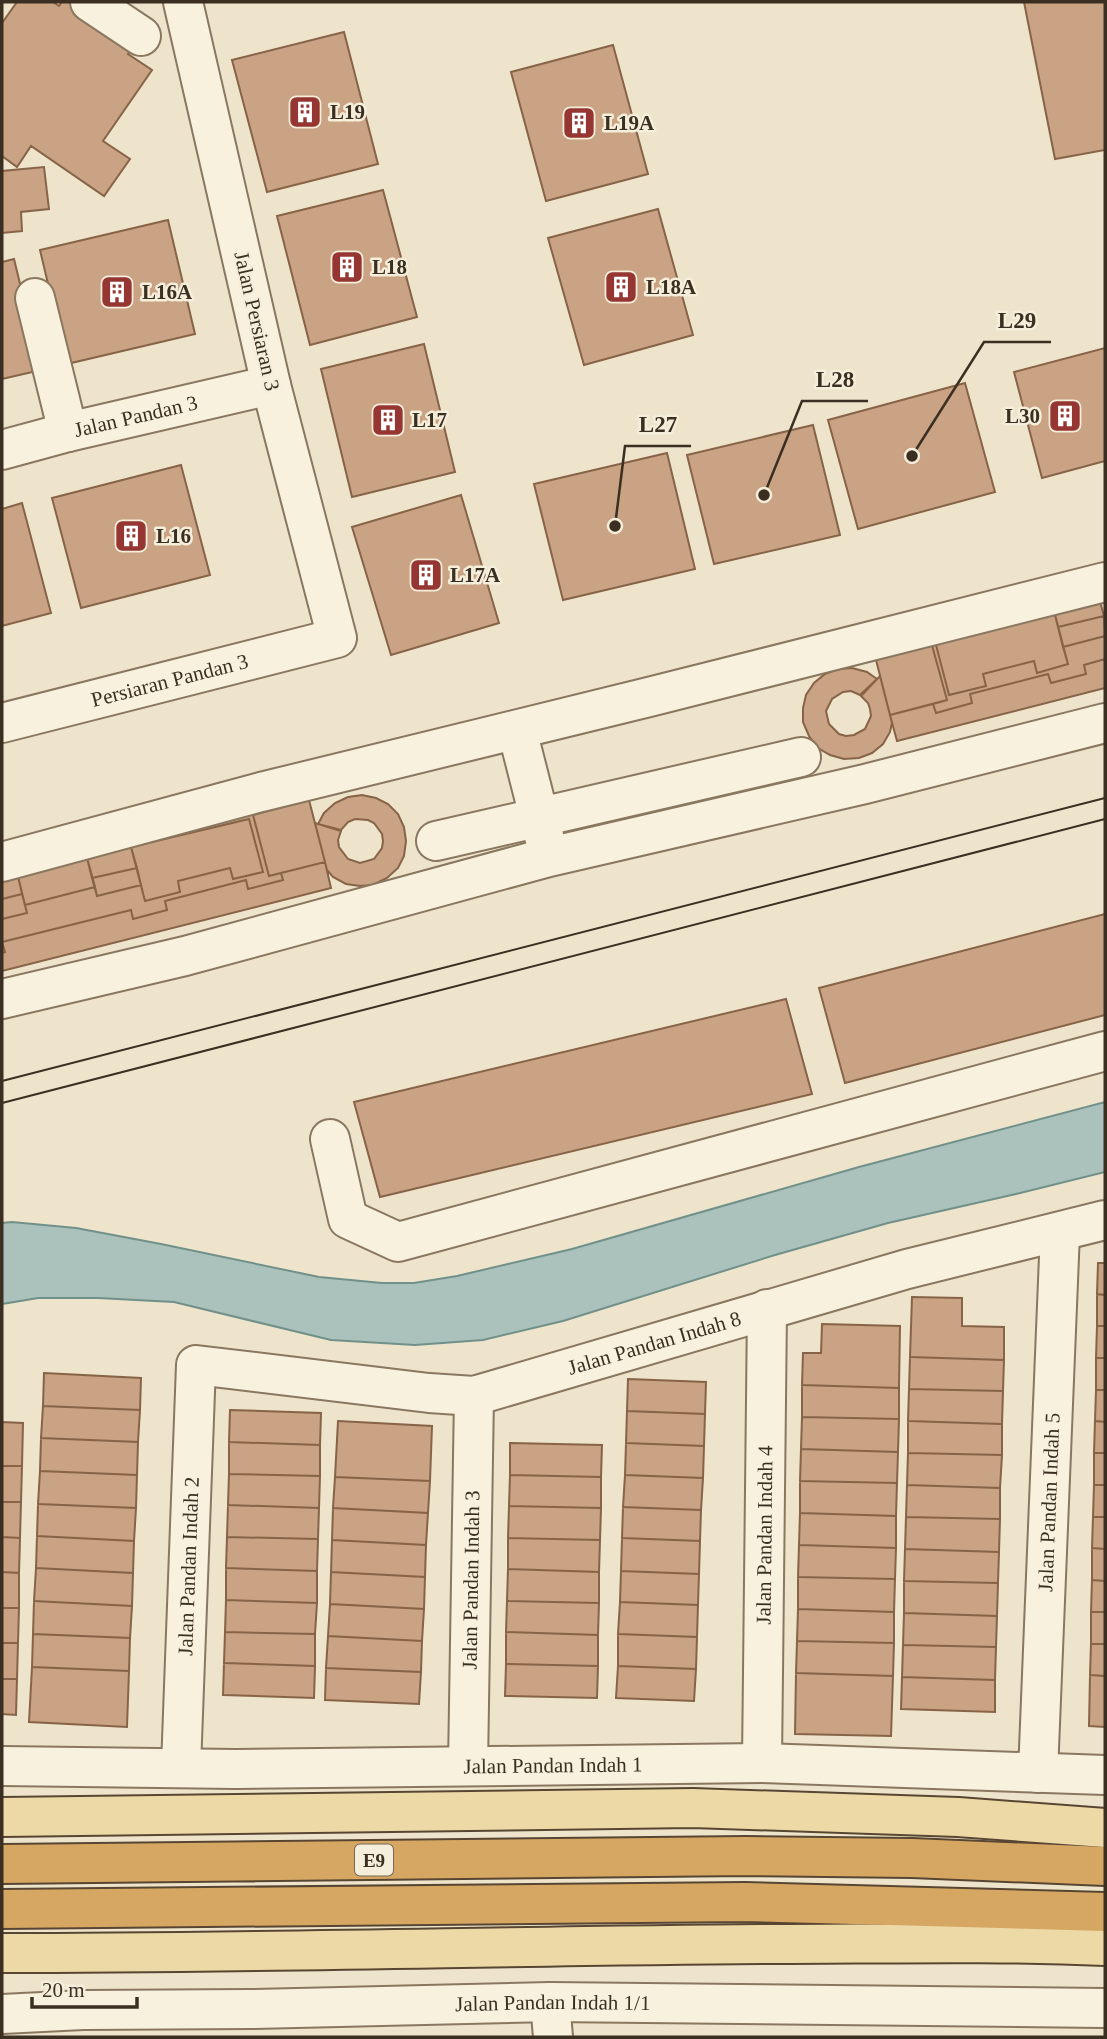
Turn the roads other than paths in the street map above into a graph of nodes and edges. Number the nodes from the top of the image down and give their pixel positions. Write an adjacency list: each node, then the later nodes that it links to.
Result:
1 (90, 2): 3 (street)
2 (183, 2): 5 (street, Jalan Persiaran 3)
3 (141, 36)
4 (34, 298): 6 (street)
5 (271, 385): 6 (street, Jalan Pandan 3); 9 (street, Jalan Persiaran 3)
6 (68, 432): 7 (street, Jalan Pandan 3)
7 (2, 450)
8 (1105, 582): 12 (street)
9 (337, 638): 10 (street, Persiaran Pandan 3)
10 (2, 723)
11 (1105, 723): 16 (street)
12 (517, 730): 14 (street); 17 (street)
13 (801, 757): 14 (street)
14 (539, 817): 15 (street); 16 (street)
15 (436, 841)
16 (549, 857): 18 (street)
17 (2, 862)
18 (2, 999)
19 (1105, 1051): 20 (street)
20 (330, 1139)
21 (1105, 1220): 22 (street, Jalan Pandan Indah 8)
22 (1059, 1232): 23 (street, Jalan Pandan Indah 8); 31 (street, Jalan Pandan Indah 5)
23 (767, 1309): 25 (street, Jalan Pandan Indah 8); 26 (street, Jalan Pandan Indah 4)
24 (196, 1365): 25 (street, Jalan Pandan Indah 8); 29 (street, Jalan Pandan Indah 2)
25 (474, 1396): 28 (street, Jalan Pandan Indah 3)
26 (762, 1763): 28 (street, Jalan Pandan Indah 1); 31 (street, Jalan Pandan Indah 1)
27 (2, 1766): 29 (street, Jalan Pandan Indah 1)
28 (468, 1766): 30 (street, Jalan Pandan Indah 1)
29 (181, 1767): 30 (street, Jalan Pandan Indah 1)
30 (236, 1769): 33 (street)
31 (1038, 1773): 32 (street, Jalan Pandan Indah 1)
32 (1105, 1775)
33 (237, 1813): 34 (main road); 35 (main road)
34 (2, 1816)
35 (1105, 1828)
36 (2, 1864): 37 (highway, E9)
37 (1105, 1866)
38 (2, 1909): 39 (highway, E9)
39 (1105, 1912)
40 (1105, 1946): 41 (main road)
41 (2, 1953)
42 (1105, 2008): 45 (street, Jalan Pandan Indah 1/1)
43 (2, 2014): 47 (street, Jalan Pandan Indah 1/1)
44 (552, 2020): 45 (street, Jalan Pandan Indah 1/1); 46 (street, Jalan Pandan Indah 1/1)
45 (859, 2022)
46 (251, 2023): 47 (street, Jalan Pandan Indah 1/1)
47 (84, 2024)

